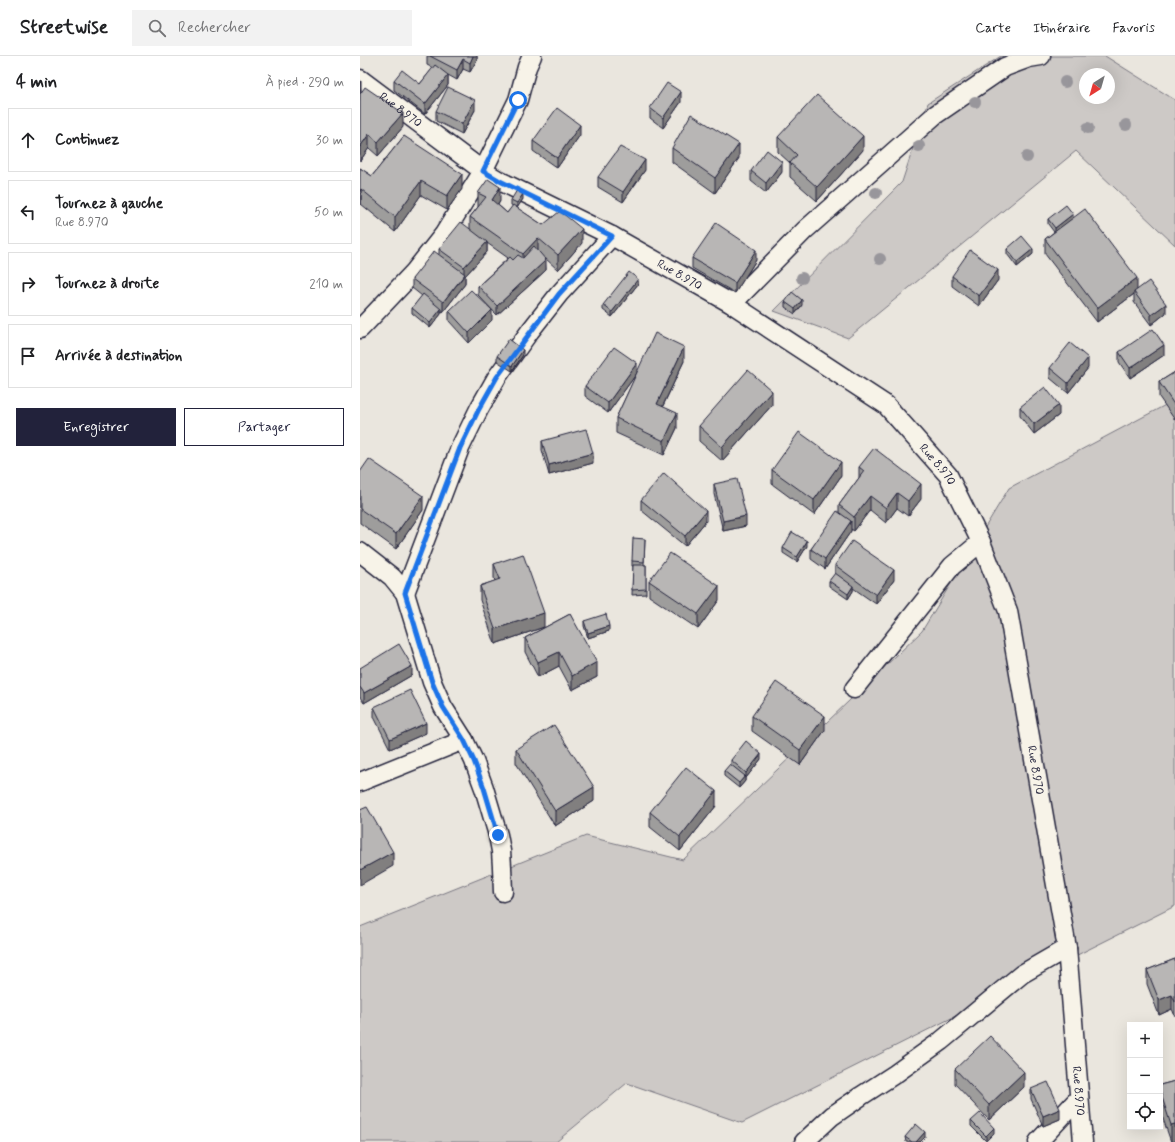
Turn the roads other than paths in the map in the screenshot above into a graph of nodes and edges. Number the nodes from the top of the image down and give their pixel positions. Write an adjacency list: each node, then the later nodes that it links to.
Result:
1 (532, 56): 5 (street)
2 (1041, 56): 3 (street)
3 (1012, 60): 7 (street)
4 (360, 79): 5 (street, Rue 8.970)
5 (483, 171): 6 (street, Rue 8.970); 8 (street)
6 (612, 236): 7 (street, Rue 8.970); 11 (street)
7 (732, 304): 9 (street, Rue 8.970)
8 (360, 329)
9 (981, 542): 12 (street); 16 (street, Rue 8.970)
10 (363, 560): 11 (street)
11 (405, 593): 13 (street)
12 (854, 689)
13 (464, 740): 14 (street); 15 (street)
14 (360, 782)
15 (503, 892)
16 (1067, 948): 17 (street, Rue 8.970); 18 (street)
17 (1078, 1098): 19 (street); 20 (street, Rue 8.970)
18 (804, 1142)
19 (1038, 1142)
20 (1083, 1142)

